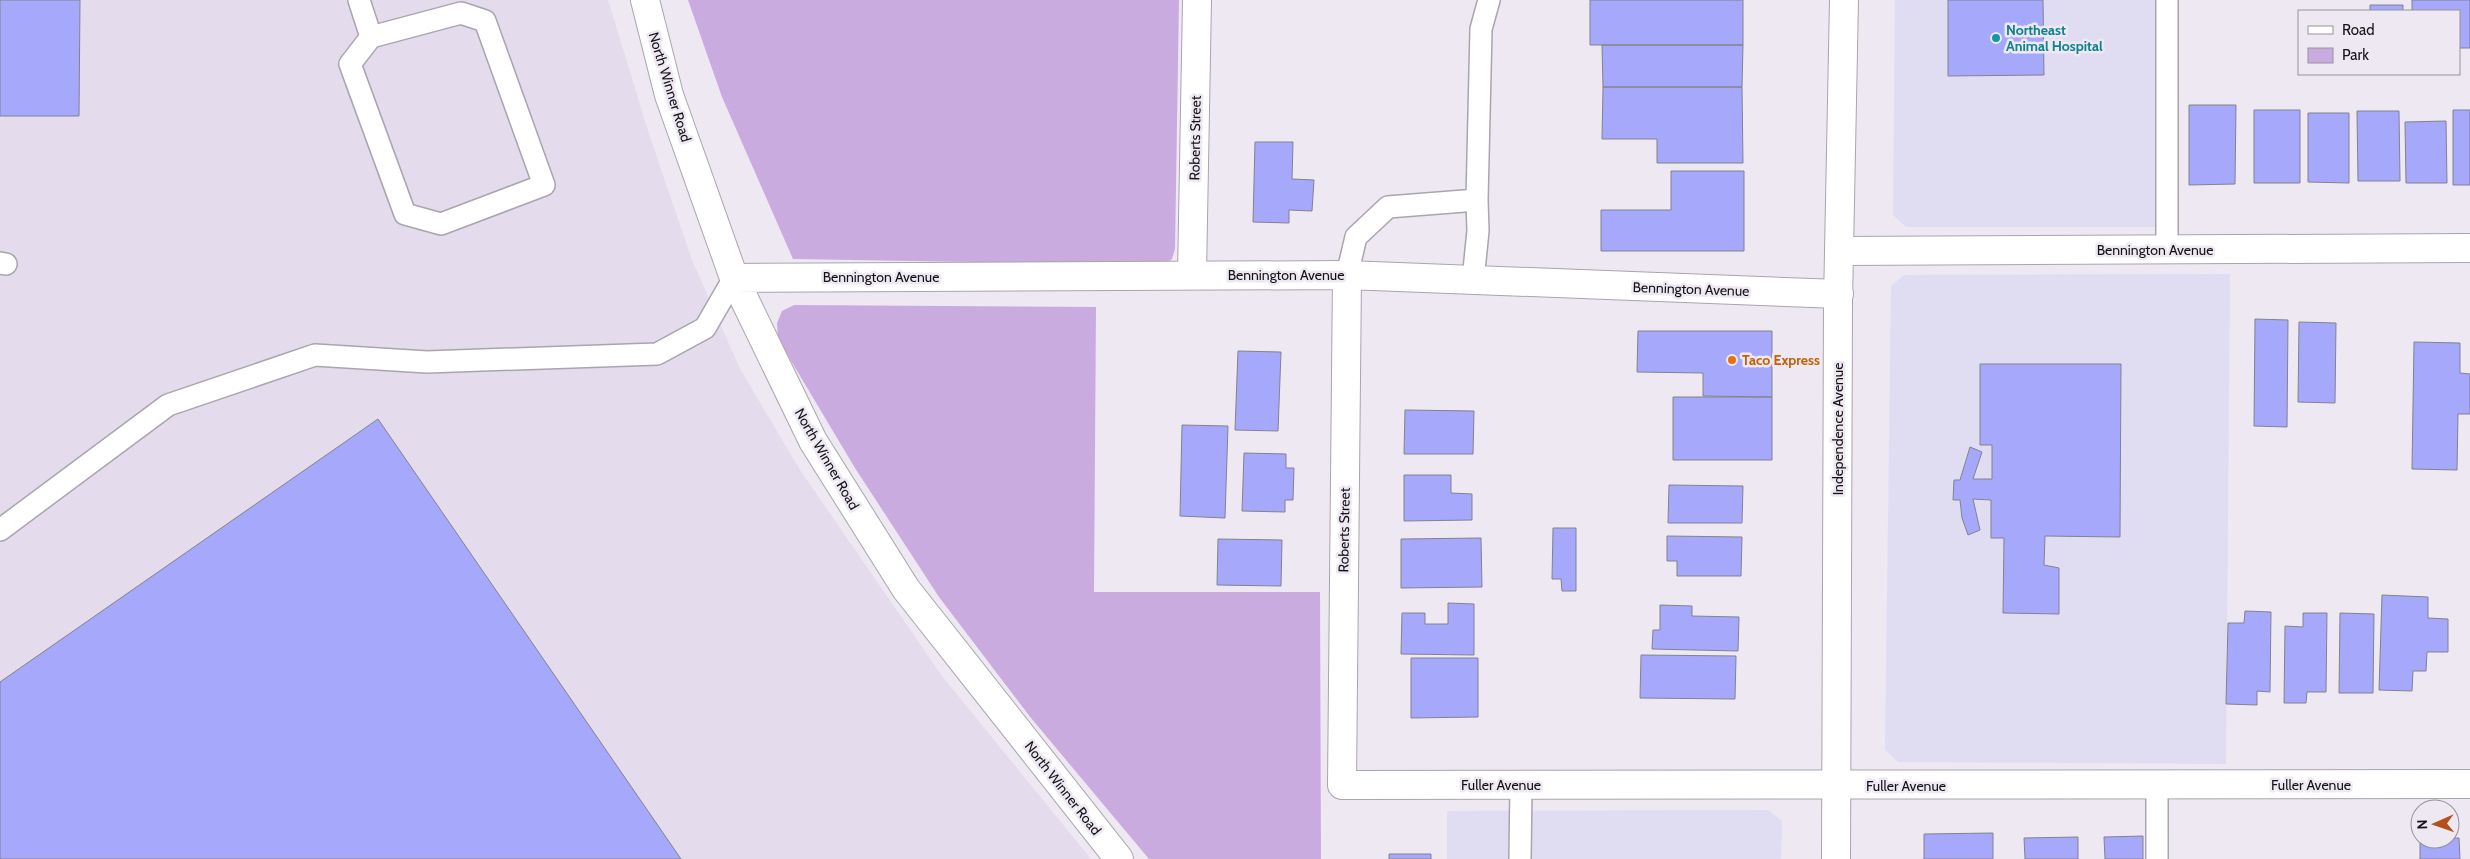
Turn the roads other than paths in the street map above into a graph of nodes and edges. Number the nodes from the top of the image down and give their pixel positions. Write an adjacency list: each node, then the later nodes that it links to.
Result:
1 (359, 0): 7 (lane)
2 (645, 0): 14 (street, North Winner Road)
3 (1197, 0): 12 (street, Roberts Street)
4 (1489, 0): 8 (lane)
5 (1844, 0): 11 (street, Independence Avenue)
6 (2167, 0): 10 (lane)
7 (371, 37): 7 (lane)
8 (1477, 200): 13 (lane); 15 (lane)
9 (2470, 248): 10 (street, Bennington Avenue)
10 (2167, 250): 11 (street, Bennington Avenue)
11 (1840, 251): 16 (street, Independence Avenue)
12 (1192, 275): 13 (street, Bennington Avenue); 14 (street, Bennington Avenue)
13 (1346, 275): 15 (street, Bennington Avenue); 19 (street, Roberts Street)
14 (734, 278): 17 (lane); 23 (street, North Winner Road)
15 (1473, 280): 16 (street, Bennington Avenue)
16 (1839, 294): 22 (street, Independence Avenue)
17 (0, 530)
18 (2470, 784): 21 (street, Fuller Avenue)
19 (1342, 785): 20 (street, Fuller Avenue)
20 (1522, 785): 22 (street, Fuller Avenue); 24 (lane)
21 (2157, 785): 22 (street, Fuller Avenue); 26 (lane)
22 (1837, 786): 25 (street, Independence Avenue)
23 (1119, 859)
24 (1520, 859)
25 (1836, 859)
26 (2157, 859)

